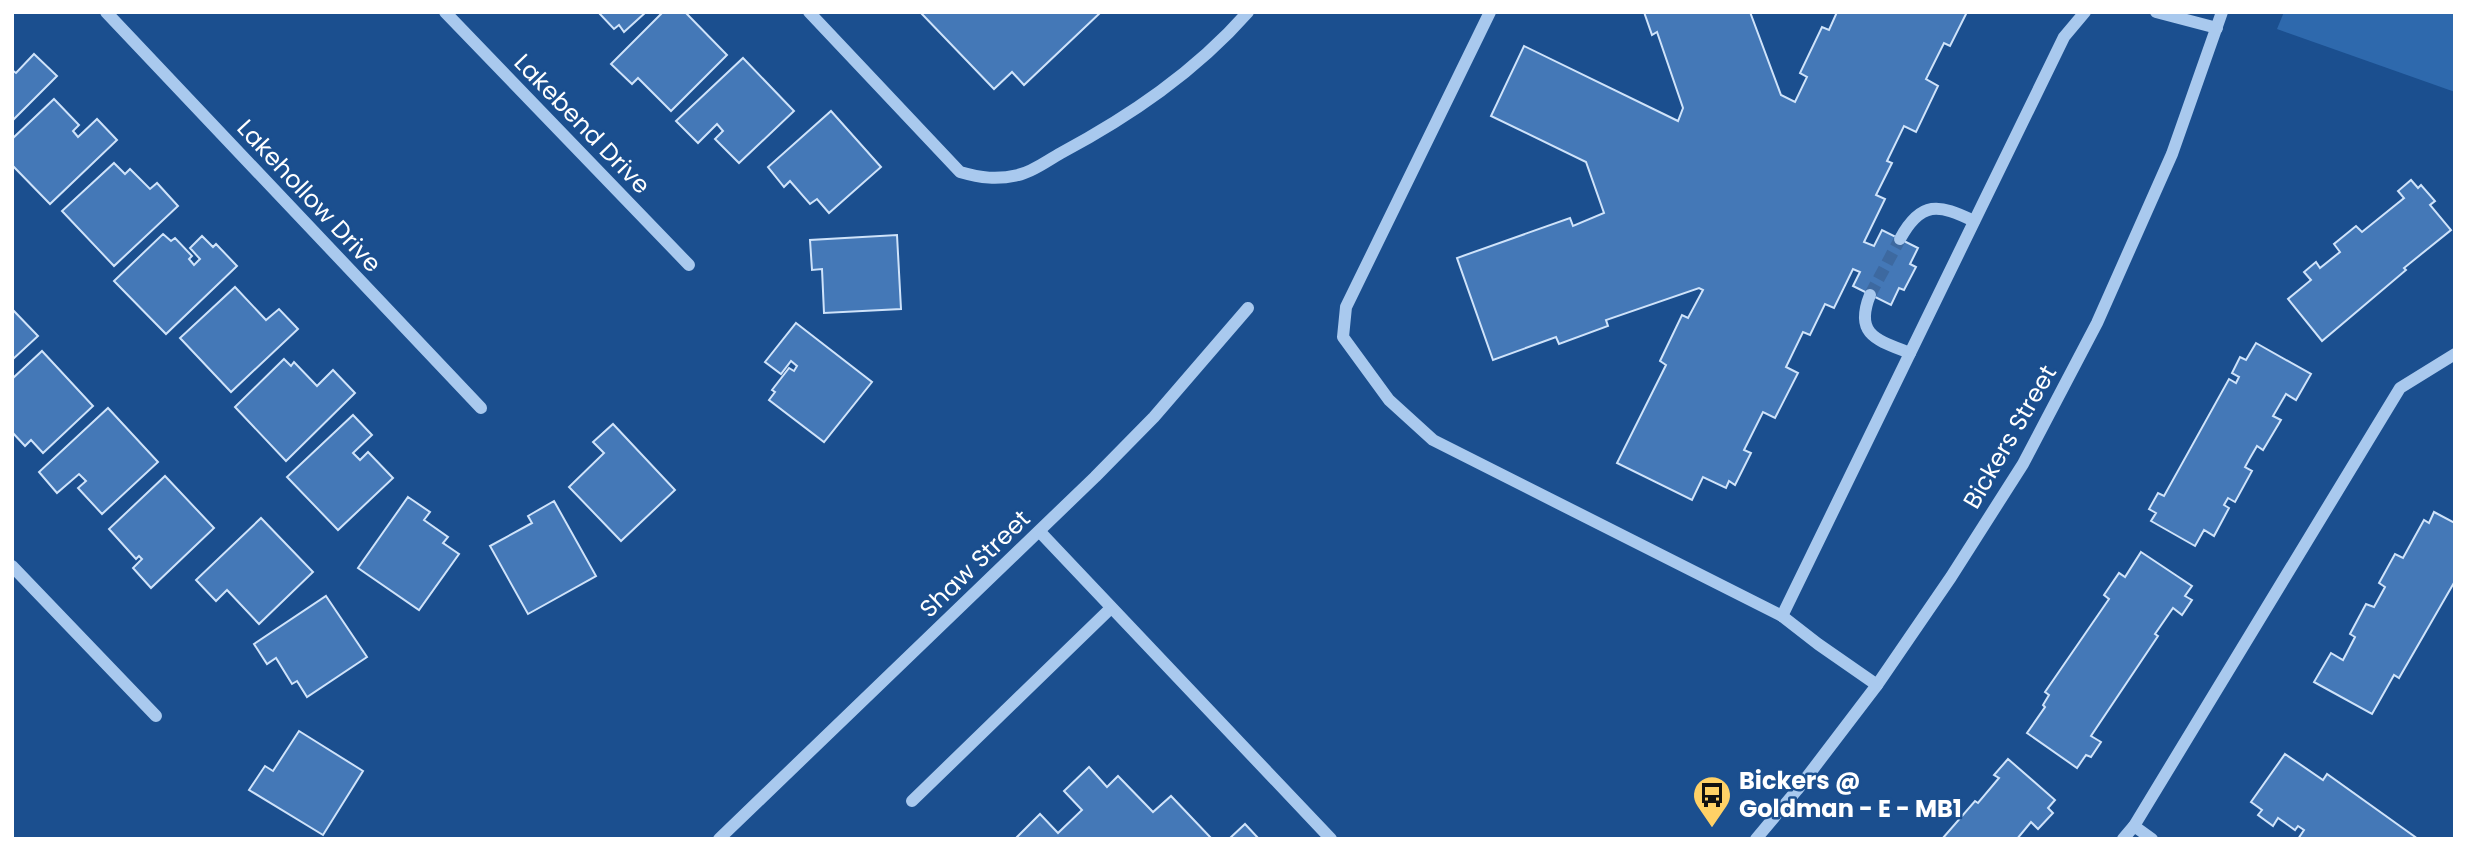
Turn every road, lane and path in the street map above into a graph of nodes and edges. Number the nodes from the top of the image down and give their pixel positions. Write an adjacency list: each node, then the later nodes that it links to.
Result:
1 (445, 12): 12 (street, Lakebend Drive)
2 (809, 12): 3 (street)
3 (1248, 12)
4 (1490, 12): 21 (street)
5 (2085, 12): 10 (street)
6 (2156, 12): 9 (street)
7 (2222, 12): 9 (street, Bickers Street)
8 (113, 15): 17 (street, Lakehollow Drive)
9 (2217, 28): 22 (street, Bickers Street)
10 (1974, 221): 11 (street); 15 (street)
11 (1900, 239)
12 (689, 265)
13 (1870, 295): 15 (street)
14 (1248, 308): 18 (street, Shaw Street)
15 (1909, 353): 21 (street)
16 (2455, 354): 25 (street)
17 (481, 408)
18 (1040, 532): 20 (street); 26 (street, Shaw Street)
19 (12, 566): 23 (street)
20 (1111, 608): 24 (street); 27 (street)
21 (1782, 616): 22 (street)
22 (1877, 685): 28 (street, Bickers Street)
23 (156, 716)
24 (912, 801)
25 (2134, 826): 29 (street); 30 (street)
26 (719, 839)
27 (1331, 839)
28 (1756, 839)
29 (2123, 839)
30 (2152, 839)

